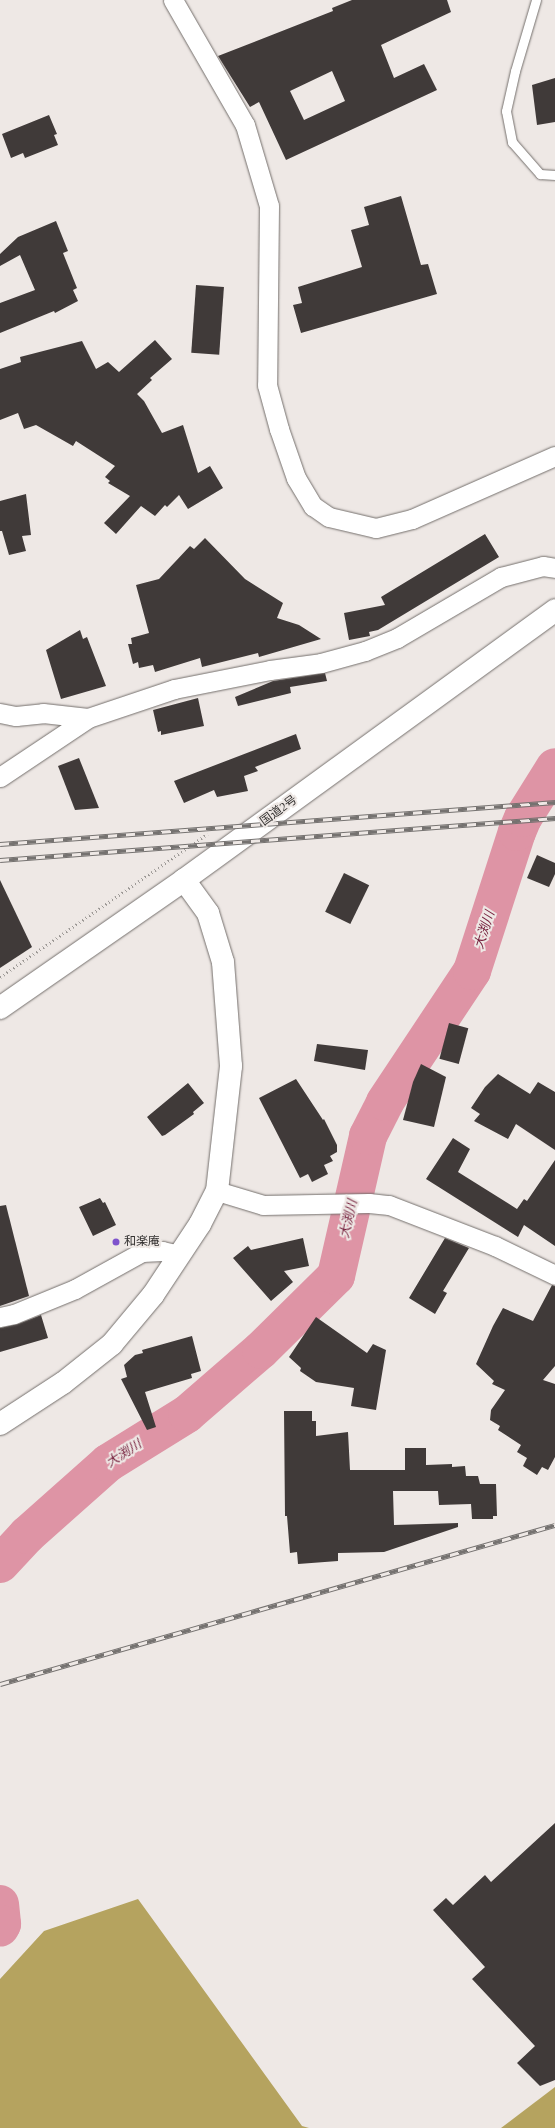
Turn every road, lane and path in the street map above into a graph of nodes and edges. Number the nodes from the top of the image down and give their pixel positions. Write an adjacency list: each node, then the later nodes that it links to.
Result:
1 (173, 0): 4 (street)
2 (536, 0): 3 (lane)
3 (555, 175)
4 (555, 456)
5 (555, 568): 8 (street)
6 (555, 610): 10 (main road, 国道2号)
7 (0, 713): 8 (street)
8 (88, 718): 9 (street)
9 (0, 777)
10 (184, 880): 11 (main road, 国道2号); 12 (main road)
11 (0, 1008)
12 (217, 1191): 13 (main road); 14 (street)
13 (180, 1255): 15 (street); 16 (main road)
14 (555, 1275)
15 (0, 1316)
16 (6, 1418): 17 (street)
17 (0, 1436)

